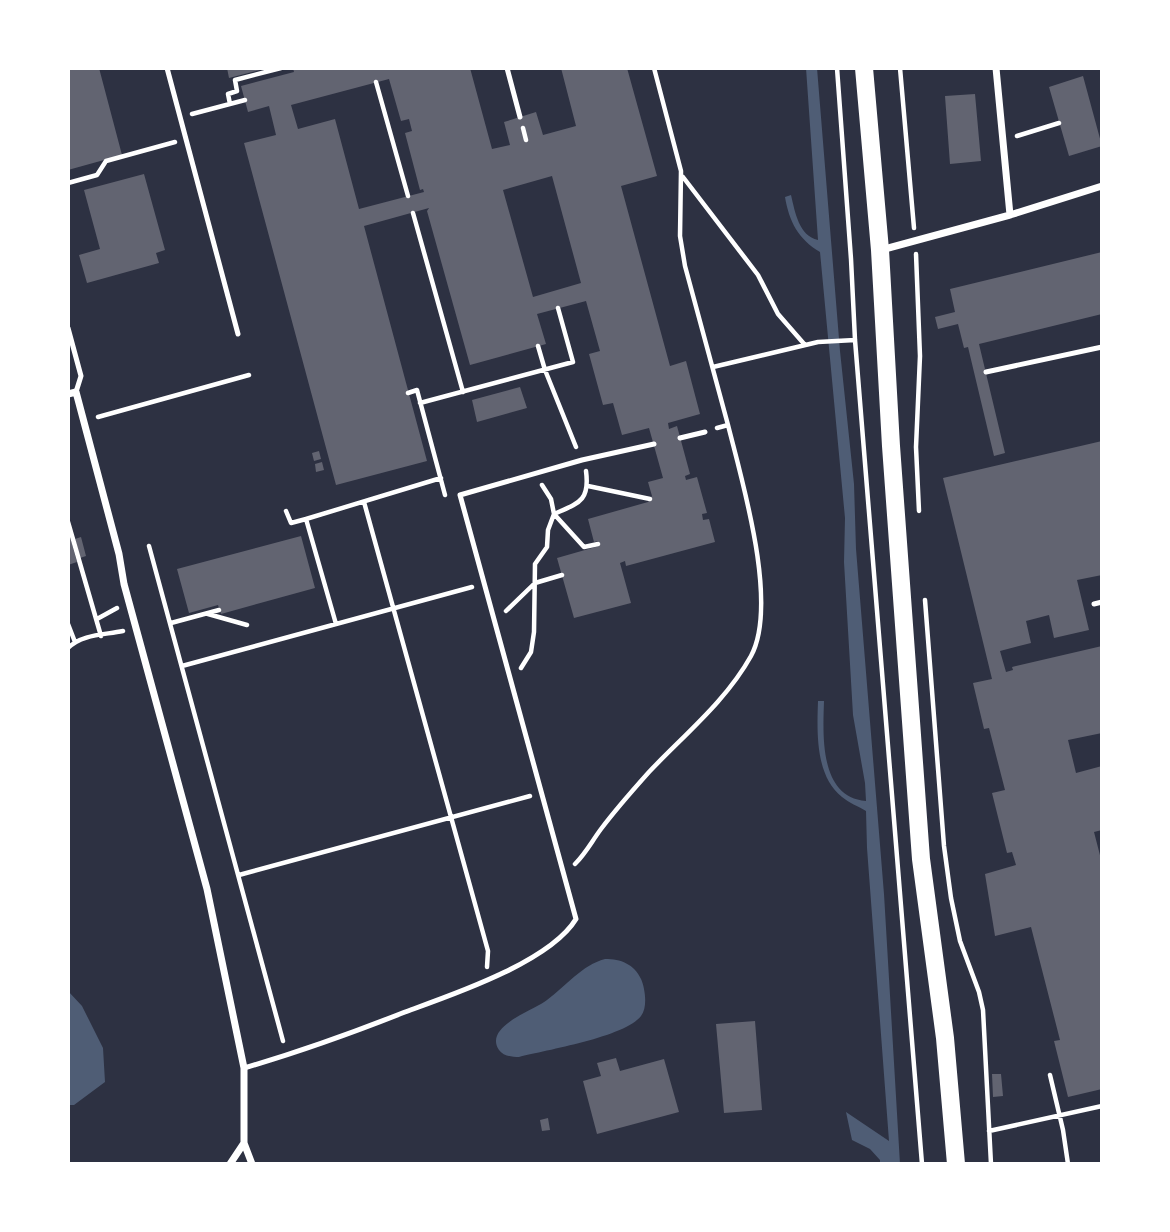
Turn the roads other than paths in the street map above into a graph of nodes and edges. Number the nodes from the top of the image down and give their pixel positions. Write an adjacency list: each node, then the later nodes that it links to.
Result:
1 (167, 68): 10 (lane)
2 (507, 68): 5 (lane)
3 (864, 68): 8 (main road)
4 (996, 68): 7 (street)
5 (520, 117)
6 (1102, 186): 7 (street)
7 (1010, 215): 8 (street)
8 (880, 250): 23 (main road)
9 (68, 328): 13 (lane)
10 (238, 334)
11 (1102, 347): 12 (lane)
12 (986, 372)
13 (72, 393): 19 (street)
14 (705, 432): 15 (lane)
15 (680, 438)
16 (654, 444): 19 (lane)
17 (1102, 602): 18 (lane)
18 (1094, 604)
19 (244, 1068): 20 (street)
20 (244, 1143): 21 (street); 22 (street)
21 (230, 1164)
22 (252, 1164)
23 (956, 1164)

